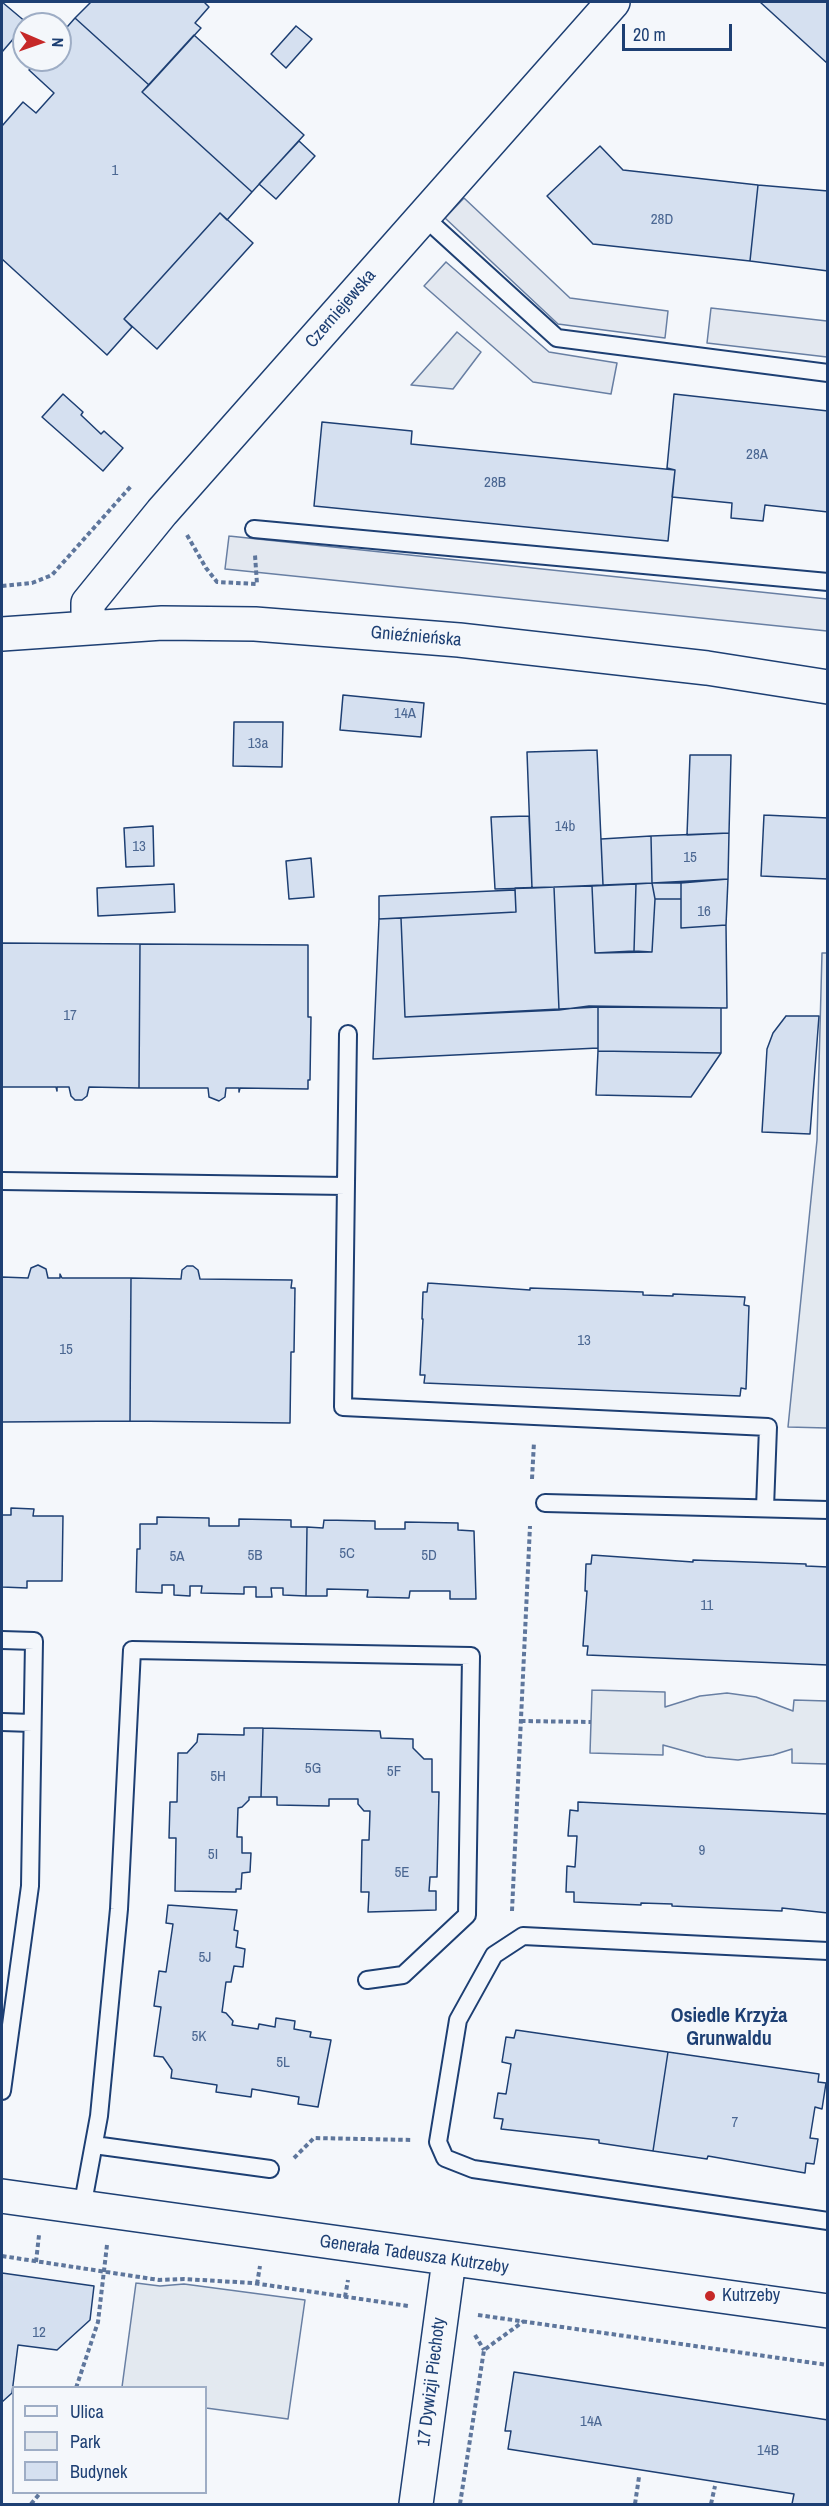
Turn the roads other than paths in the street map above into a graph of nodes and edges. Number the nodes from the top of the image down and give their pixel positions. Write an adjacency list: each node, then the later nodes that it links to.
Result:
1 (614, 2): 2 (street, Czerniejewska)
2 (423, 216): 3 (lane); 6 (street, Czerniejewska)
3 (828, 373)
4 (254, 529): 5 (lane)
5 (828, 582)
6 (88, 626): 7 (street, Gnieźnieńska); 8 (street, Gnieźnieńska)
7 (2, 634)
8 (828, 687)
9 (348, 1034): 11 (lane)
10 (2, 1181): 11 (lane)
11 (346, 1186): 13 (lane)
12 (545, 1503): 13 (lane)
13 (765, 1508): 14 (lane)
14 (828, 1510)
15 (2, 1640): 17 (lane)
16 (2, 1722): 17 (lane)
17 (32, 1723): 20 (lane)
18 (828, 1950): 25 (lane)
19 (367, 1980): 21 (lane)
20 (2, 2091)
21 (94, 2145): 22 (lane); 24 (lane)
22 (270, 2169)
23 (2, 2196): 24 (street, Generała Tadeusza Kutrzeby)
24 (97, 2210): 26 (street, Generała Tadeusza Kutrzeby)
25 (828, 2221)
26 (448, 2260): 27 (street, Generała Tadeusza Kutrzeby); 28 (street, 17 Dywizji Piechoty)
27 (828, 2311)
28 (416, 2505)

